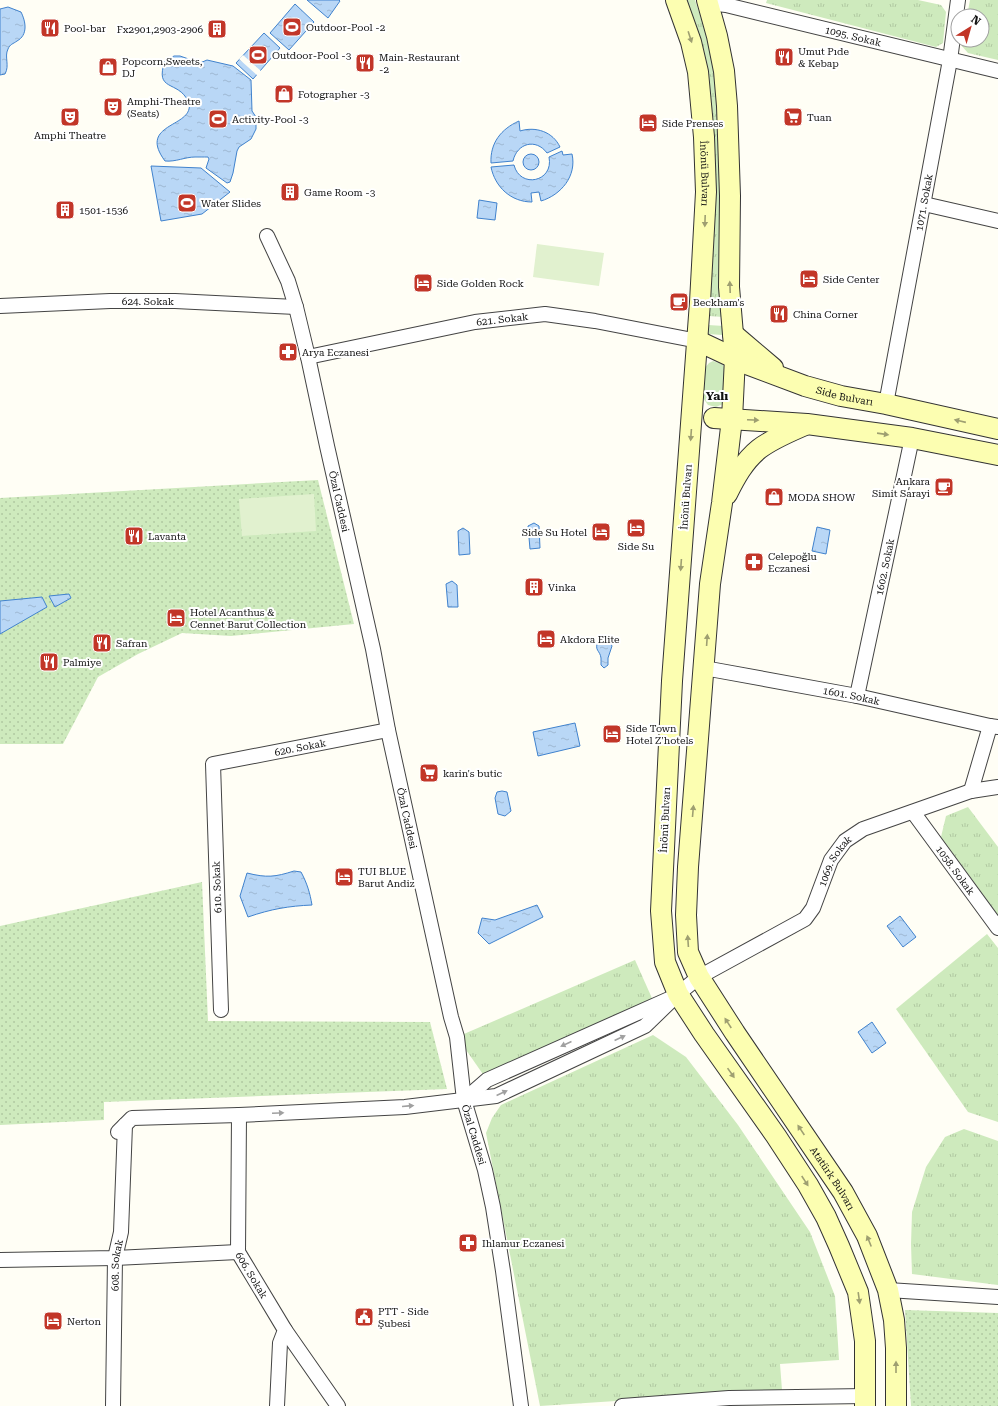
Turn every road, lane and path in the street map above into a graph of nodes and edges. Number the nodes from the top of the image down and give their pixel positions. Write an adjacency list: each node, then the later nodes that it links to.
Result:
1 (676, 0): 12 (main road, İnönü Bulvarı, one-way to 12)
2 (958, 0): 4 (street, 1071. Sokak)
3 (707, 2): 4 (street, 1095. Sokak); 11 (main road, one-way to 3)
4 (950, 60): 5 (street, 1095. Sokak); 6 (street, 1071. Sokak)
5 (998, 71)
6 (924, 204): 7 (street); 18 (street, 1071. Sokak)
7 (998, 221)
8 (267, 236): 10 (street, Özal Caddesi)
9 (0, 306): 10 (street, 624. Sokak)
10 (296, 307): 13 (street, Özal Caddesi)
11 (733, 334): 14 (main road); 16 (main road)
12 (698, 341): 13 (street, 621. Sokak); 14 (main road, Side Bulvarı); 15 (main road, İnönü Bulvarı)
13 (308, 357): 28 (street, Özal Caddesi)
14 (731, 362): 15 (main road); 16 (main road, Side Bulvarı); 19 (main road)
15 (695, 370): 17 (main road, İnönü Bulvarı)
16 (805, 386): 18 (main road, Side Bulvarı)
17 (693, 397): 19 (main road); 35 (main road, İnönü Bulvarı, one-way to 35)
18 (886, 404): 21 (main road, Side Bulvarı, one-way to 18)
19 (726, 413): 20 (main road, one-way to 20); 24 (main road)
20 (807, 424): 22 (main road, one-way to 22); 24 (main road)
21 (998, 429)
22 (912, 438): 23 (main road); 26 (street, 1602. Sokak)
23 (998, 455)
24 (722, 503): 25 (main road, one-way to 24)
25 (704, 668): 26 (street, 1601. Sokak); 34 (main road, one-way to 25)
26 (857, 696): 27 (street, 1601. Sokak)
27 (994, 726): 31 (street)
28 (388, 730): 29 (street, 620. Sokak); 37 (street, Özal Caddesi)
29 (213, 764): 36 (street, 610. Sokak)
30 (998, 787): 31 (street, 1069. Sokak)
31 (971, 791): 32 (street, 1069. Sokak)
32 (913, 812): 33 (street, 1058. Sokak); 34 (street, 1069. Sokak)
33 (998, 928)
34 (699, 978): 35 (street, 1069. Sokak); 42 (main road, Atatürk Bulvarı, one-way to 34)
35 (678, 994): 37 (street, one-way to 37); 37 (street, one-way to 35); 45 (main road, one-way to 45)
36 (221, 1010)
37 (464, 1100): 38 (street, one-way to 37); 49 (street, Özal Caddesi)
38 (239, 1115): 39 (street, 606. Sokak); 40 (street, 608. Sokak)
39 (238, 1252): 40 (street); 44 (street, 606. Sokak)
40 (115, 1258): 41 (street); 46 (street, 608. Sokak)
41 (0, 1260)
42 (888, 1290): 43 (street); 51 (main road, Atatürk Bulvarı, one-way to 42)
43 (998, 1297)
44 (284, 1330): 47 (street); 48 (street, 606. Sokak)
45 (866, 1401): 50 (street)
46 (114, 1406)
47 (277, 1406)
48 (338, 1406)
49 (521, 1406)
50 (622, 1406)
51 (896, 1406)

